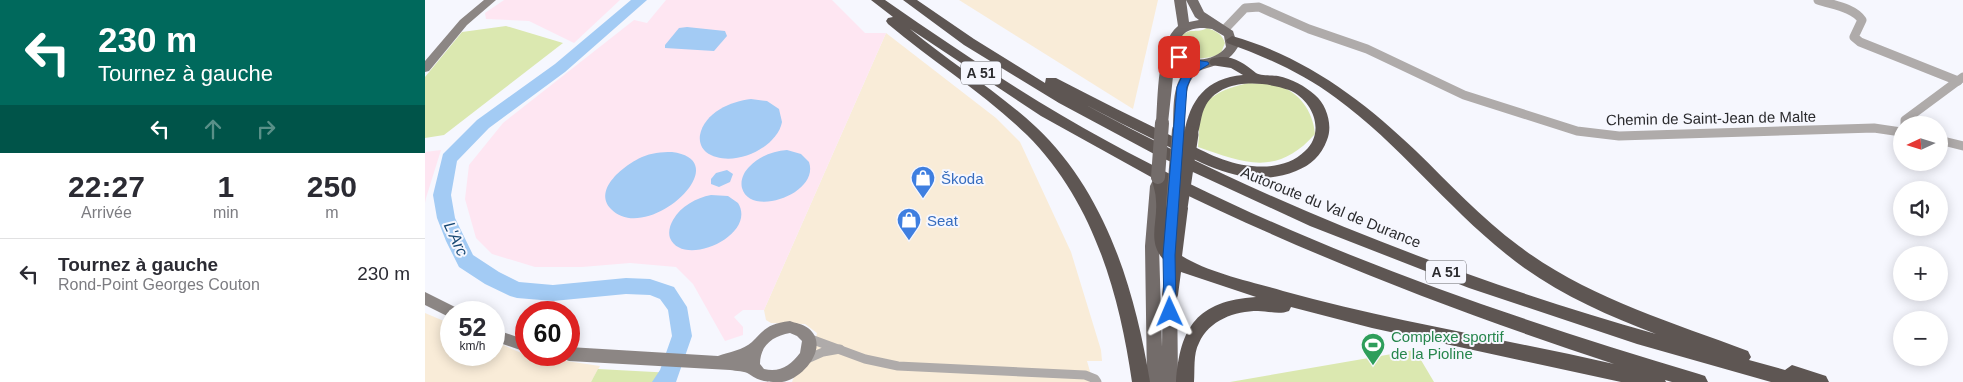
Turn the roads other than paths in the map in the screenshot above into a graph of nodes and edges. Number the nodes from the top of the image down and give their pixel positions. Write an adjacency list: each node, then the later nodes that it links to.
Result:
1 (491, 0): 13 (main road)
2 (869, 0): 38 (highway)
3 (877, 0): 43 (highway, A 51)
4 (909, 0): 44 (highway, Autoroute du Val de Durance / A 51)
5 (915, 0): 14 (highway)
6 (1180, 0): 9 (main road)
7 (1192, 0): 10 (main road)
8 (1818, 0): 15 (street)
9 (1184, 28): 10 (main road); 11 (main road)
10 (1223, 32): 12 (main road); 17 (street, Chemin de Saint-Jean de Malte); 45 (highway)
11 (1173, 45): 12 (main road); 21 (main road, bridge)
12 (1210, 63): 14 (highway); 18 (main road)
13 (425, 68)
14 (1253, 78): 18 (highway)
15 (1960, 79): 16 (street)
16 (1910, 116)
17 (1893, 131)
18 (1185, 132): 22 (highway, bridge)
19 (1948, 142): 20 (street)
20 (1963, 146)
21 (1158, 177): 22 (highway)
22 (1168, 203): 23 (highway); 39 (main road)
23 (1172, 257): 24 (highway); 27 (highway)
24 (1170, 295): 40 (main road)
25 (425, 298): 26 (main road)
26 (440, 306)
27 (1368, 321): 41 (highway); 42 (highway)
28 (808, 338): 29 (main road); 30 (street); 32 (main road)
29 (755, 347): 33 (main road); 34 (main road)
30 (840, 349): 32 (street); 37 (street)
31 (580, 355): 33 (main road)
32 (805, 360): 35 (main road)
33 (717, 362): 34 (main road)
34 (753, 367): 36 (main road)
35 (785, 378): 36 (main road)
36 (767, 380)
37 (1096, 380)
38 (1141, 382)
39 (1155, 382)
40 (1170, 382)
41 (1185, 382)
42 (1657, 382)
43 (1699, 382)
44 (1801, 382)
45 (1820, 382)

